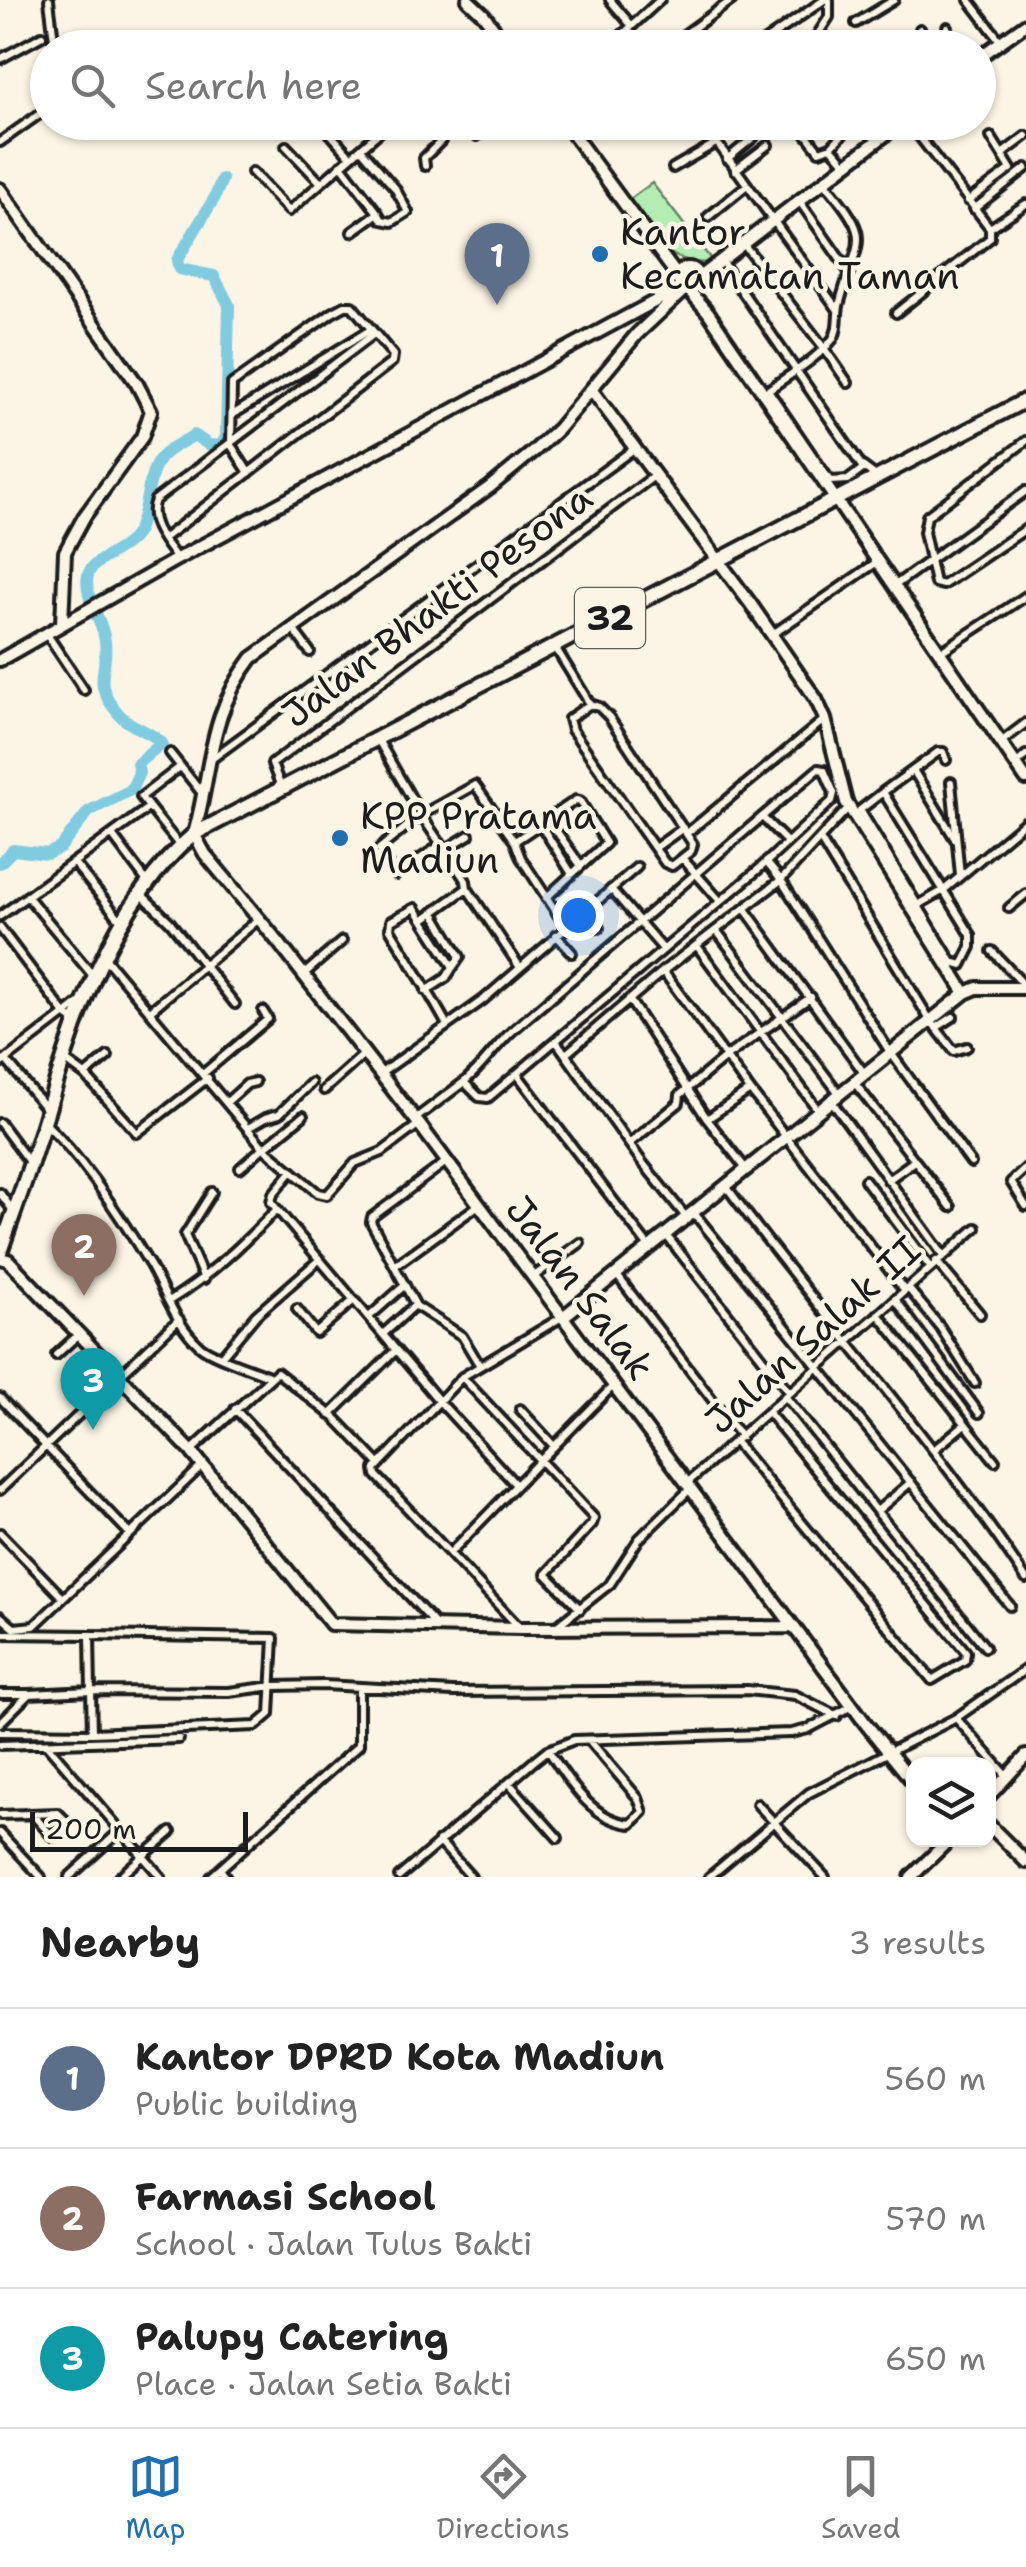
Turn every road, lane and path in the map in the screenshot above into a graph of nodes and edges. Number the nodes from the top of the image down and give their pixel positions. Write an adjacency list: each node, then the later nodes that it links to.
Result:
1 (49, 0): 12 (street)
2 (468, 0): 13 (street)
3 (610, 0): 11 (street)
4 (660, 0): 11 (street)
5 (732, 0): 15 (street)
6 (826, 0): 16 (street); 17 (street)
7 (894, 0): 9 (street)
8 (969, 0): 18 (street)
9 (856, 23)
10 (1026, 24): 20 (street)
11 (631, 28): 14 (street)
12 (53, 30)
13 (495, 30)
14 (629, 30)
15 (691, 30)
16 (782, 30)
17 (821, 30)
18 (992, 30)
19 (996, 35): 20 (street)
20 (1001, 42): 22 (street)
21 (30, 43): 23 (street)
22 (996, 45)
23 (0, 59)
24 (30, 121): 37 (street)
25 (1026, 136): 43 (street)
26 (336, 140): 44 (street)
27 (370, 140): 42 (street)
28 (441, 140): 47 (street)
29 (577, 140): 69 (street)
30 (714, 140): 38 (street)
31 (750, 140): 45 (street)
32 (812, 140): 41 (street)
33 (837, 140): 41 (street)
34 (882, 140): 48 (street)
35 (920, 140): 57 (street)
36 (993, 140): 43 (street)
37 (0, 142)
38 (716, 143): 45 (street); 49 (street)
39 (768, 144): 51 (street)
40 (286, 146): 53 (street)
41 (831, 147): 48 (street)
42 (360, 148): 44 (street); 61 (street)
43 (1002, 154): 57 (street)
44 (350, 156): 46 (street)
45 (727, 160): 51 (street)
46 (341, 165): 53 (street); 61 (street)
47 (425, 166)
48 (847, 166): 54 (street)
49 (673, 168)
50 (1026, 168): 60 (street)
51 (735, 170): 55 (street)
52 (252, 172): 53 (street)
53 (320, 182)
54 (825, 183): 58 (street); 68 (street)
55 (748, 185): 62 (street); 63 (street)
56 (0, 189): 99 (street)
57 (968, 201): 60 (street)
58 (800, 202): 63 (street); 68 (street)
59 (1026, 204): 64 (street)
60 (974, 209): 64 (street)
61 (378, 213): 65 (street)
62 (708, 218)
63 (776, 221): 66 (street); 71 (street)
64 (990, 228): 72 (street)
65 (352, 232)
66 (745, 246): 67 (street); 75 (street)
67 (719, 263): 69 (street); 76 (street)
68 (849, 272): 71 (street)
69 (687, 280): 70 (street); 73 (street); 79 (street)
70 (662, 297): 73 (street); 93 (street)
71 (838, 310): 75 (street)
72 (896, 313)
73 (656, 314): 78 (street)
74 (372, 332): 81 (street); 81 (street); 83 (street); 86 (street)
75 (824, 348): 76 (street); 77 (street)
76 (795, 369): 79 (street); 85 (street)
77 (848, 383)
78 (591, 389): 84 (street); 100 (street)
79 (766, 392): 85 (street); 90 (street)
80 (1026, 400): 88 (highway, 32)
81 (232, 415): 83 (street)
82 (1026, 442): 96 (street)
83 (231, 445): 86 (street); 92 (street)
84 (635, 448): 87 (street); 115 (street)
85 (864, 468): 88 (street)
86 (249, 473): 92 (street)
87 (654, 476): 94 (street); 122 (street, Jalan Bhakti Pesona)
88 (877, 477): 90 (highway, 32)
89 (1026, 491): 96 (street)
90 (834, 500): 94 (highway, 32); 95 (street)
91 (1026, 529): 96 (street)
92 (163, 539): 93 (street)
93 (177, 559): 99 (street)
94 (718, 562): 102 (street); 103 (highway, 32)
95 (876, 562): 97 (street); 102 (street)
96 (929, 562): 97 (street)
97 (894, 586): 105 (street)
98 (1026, 596): 105 (street)
99 (62, 624): 101 (street)
100 (292, 627): 104 (street); 115 (street)
101 (46, 633): 106 (street); 107 (street)
102 (773, 634): 109 (street)
103 (555, 646): 108 (street); 111 (highway, 32)
104 (310, 652)
105 (939, 654): 112 (street)
106 (0, 660)
107 (84, 690)
108 (590, 704): 132 (street); 142 (street)
109 (826, 719): 125 (street); 132 (street)
110 (1026, 723): 112 (street)
111 (376, 737): 122 (highway, 32); 127 (street)
112 (1000, 743): 117 (street)
113 (170, 753): 118 (street)
114 (1026, 755): 117 (street)
115 (210, 760): 124 (street)
116 (946, 760): 119 (street)
117 (1016, 764): 120 (street)
118 (180, 767): 124 (street); 126 (street)
119 (913, 770): 123 (street); 137 (street)
120 (1026, 779)
121 (952, 782): 137 (street)
122 (282, 786): 133 (highway, 32)
123 (884, 792): 155 (street); 160 (street)
124 (205, 797): 133 (street)
125 (849, 807): 136 (street); 189 (street)
126 (148, 808): 134 (street); 140 (street)
127 (421, 815): 138 (street); 141 (street); 141 (street)
128 (762, 817): 139 (street); 139 (street); 150 (street)
129 (548, 819): 131 (street); 146 (street); 146 (street)
130 (1026, 820): 148 (street)
131 (540, 824): 138 (street); 149 (street)
132 (685, 831): 142 (street); 143 (street)
133 (194, 834): 140 (highway, 32); 166 (street, Jalan Salak)
134 (112, 835): 145 (street); 153 (street)
135 (468, 835): 141 (street)
136 (820, 839): 151 (street); 200 (street)
137 (956, 840): 148 (street)
138 (515, 842): 158 (street)
139 (787, 842): 144 (street)
140 (180, 846): 153 (highway, 32)
141 (443, 847): 152 (street)
142 (655, 848): 143 (street)
143 (683, 859): 150 (street)
144 (766, 862): 151 (street); 159 (street)
145 (74, 863): 157 (street); 168 (street)
146 (581, 866): 149 (street)
147 (637, 866): 154 (street)
148 (964, 873): 155 (street)
149 (572, 874): 158 (street)
150 (697, 874): 159 (street); 169 (street)
151 (781, 880): 162 (street); 205 (street)
152 (467, 888): 163 (street); 182 (street)
153 (145, 889): 168 (highway, 32); 181 (street)
154 (611, 889): 164 (street); 169 (street)
155 (944, 890): 160 (street); 160 (street)
156 (1026, 894): 161 (street)
157 (27, 896): 165 (street); 186 (street)
158 (546, 898): 170 (street)
159 (720, 901): 177 (street)
160 (918, 905)
161 (1009, 908)
162 (745, 909): 173 (street); 191 (street)
163 (434, 912): 167 (street); 183 (street)
164 (584, 912): 170 (street); 172 (street)
165 (0, 916)
166 (259, 919): 181 (street); 185 (street, Jalan Salak)
167 (424, 919): 183 (street); 188 (street)
168 (122, 922): 180 (highway, 32)
169 (640, 922): 177 (street); 219 (street)
170 (566, 927): 174 (street)
171 (0, 928): 196 (street)
172 (599, 928)
173 (716, 930): 176 (street); 198 (street)
174 (556, 935): 179 (street); 182 (street)
175 (342, 941): 185 (street)
176 (697, 946): 184 (street); 202 (street)
177 (663, 949): 203 (street)
178 (992, 951): 187 (street)
179 (572, 953)
180 (103, 956): 186 (highway, 32); 195 (street)
181 (205, 966): 193 (street); 195 (street)
182 (519, 966): 201 (street)
183 (454, 967): 188 (street)
184 (663, 970): 192 (street); 209 (street)
185 (303, 976): 207 (street, Jalan Salak)
186 (94, 978): 190 (highway, 32)
187 (1026, 988): 189 (street)
188 (426, 991): 201 (street)
189 (970, 991): 200 (street)
190 (87, 997): 196 (street); 199 (highway, 32)
191 (811, 997): 198 (street); 212 (street)
192 (629, 999): 206 (street); 222 (street)
193 (236, 1004)
194 (263, 1010): 216 (street)
195 (150, 1011): 216 (street)
196 (65, 1014): 199 (street); 211 (street)
197 (954, 1017): 200 (street)
198 (782, 1019): 202 (street); 224 (street)
199 (77, 1023): 210 (highway, 32)
200 (933, 1024): 204 (street); 205 (street)
201 (446, 1025): 215 (street)
202 (760, 1034): 209 (street); 226 (street)
203 (556, 1041): 206 (street); 213 (street)
204 (968, 1048)
205 (890, 1052): 212 (street); 238 (street)
206 (566, 1054): 234 (street)
207 (363, 1055): 215 (street, Jalan Salak); 221 (street)
208 (108, 1056): 214 (street)
209 (727, 1056): 222 (street); 223 (street)
210 (64, 1060): 214 (street); 227 (highway, 32)
211 (3, 1062): 227 (street)
212 (864, 1073): 217 (street)
213 (517, 1074): 219 (street); 258 (street)
214 (85, 1075): 216 (street)
215 (379, 1075): 230 (street, Jalan Salak)
216 (206, 1076): 225 (street)
217 (854, 1081): 224 (street); 236 (street)
218 (255, 1082): 225 (street)
219 (464, 1082): 230 (street)
220 (311, 1084): 232 (street)
221 (324, 1090)
222 (687, 1090): 229 (street); 234 (street)
223 (750, 1090): 229 (street); 233 (street)
224 (834, 1096): 226 (street); 245 (street)
225 (228, 1102): 232 (street)
226 (818, 1110): 233 (street)
227 (46, 1116): 239 (highway, 32); 269 (street)
228 (302, 1116): 235 (street)
229 (707, 1120): 242 (street)
230 (417, 1122): 237 (street, Jalan Salak); 243 (street)
231 (0, 1123): 239 (street)
232 (248, 1128): 235 (street)
233 (786, 1135): 242 (street); 267 (street)
234 (630, 1142): 254 (street)
235 (264, 1148): 240 (street); 243 (street)
236 (914, 1161): 245 (street); 251 (street)
237 (446, 1162): 249 (street, Jalan Salak); 262 (street)
238 (971, 1163)
239 (30, 1164): 253 (highway, 32)
240 (240, 1168)
241 (1026, 1168): 250 (street)
242 (746, 1170): 246 (street)
243 (292, 1172): 252 (street)
244 (865, 1180): 261 (street)
245 (888, 1180): 261 (street)
246 (726, 1186): 254 (street); 280 (street)
247 (212, 1192): 265 (street)
248 (0, 1193): 253 (street)
249 (480, 1204): 262 (street); 264 (street, Jalan Salak)
250 (1026, 1206)
251 (951, 1208)
252 (277, 1209): 260 (street); 265 (street)
253 (14, 1212): 259 (highway, 32)
254 (690, 1215): 256 (street); 285 (street)
255 (976, 1228): 261 (street, Jalan Salak II)
256 (666, 1235): 258 (street); 291 (street)
257 (580, 1243): 264 (street)
258 (650, 1248): 263 (street)
259 (0, 1255): 278 (street)
260 (320, 1259): 270 (street); 283 (street)
261 (937, 1261): 267 (street, Jalan Salak II); 274 (street)
262 (396, 1265): 266 (street)
263 (616, 1274): 275 (street); 300 (street)
264 (534, 1277): 275 (street, Jalan Salak)
265 (204, 1279): 269 (street)
266 (405, 1285): 271 (street); 276 (street)
267 (906, 1290): 268 (street, Jalan Salak II); 289 (street)
268 (895, 1299): 273 (street, Jalan Salak II); 297 (street)
269 (169, 1300): 277 (street)
270 (354, 1300): 272 (street); 276 (street)
271 (415, 1305): 279 (street); 284 (street)
272 (297, 1309)
273 (877, 1314): 280 (street, Jalan Salak II); 299 (street)
274 (980, 1314)
275 (563, 1316): 284 (street); 290 (street, Jalan Salak)
276 (369, 1317): 279 (street)
277 (178, 1319): 283 (street); 286 (street)
278 (80, 1332): 282 (street); 286 (street)
279 (382, 1334): 281 (street)
280 (844, 1342): 285 (street, Jalan Salak II); 303 (street)
281 (396, 1350): 293 (street); 298 (street)
282 (56, 1355)
283 (222, 1356): 287 (street)
284 (480, 1366): 288 (street)
285 (817, 1366): 291 (street, Jalan Salak II); 309 (street)
286 (121, 1375): 302 (street); 304 (street)
287 (271, 1377): 294 (street); 298 (street)
288 (462, 1377): 293 (street); 305 (street)
289 (975, 1383)
290 (615, 1384): 301 (street); 311 (street, Jalan Salak)
291 (787, 1394): 296 (street, Jalan Salak II); 313 (street)
292 (0, 1398): 302 (street)
293 (438, 1401): 307 (street); 310 (street)
294 (235, 1409): 304 (street); 323 (street)
295 (520, 1409): 301 (street)
296 (768, 1412): 300 (street, Jalan Salak II); 300 (street)
297 (979, 1413)
298 (330, 1414): 307 (street)
299 (965, 1424): 303 (street); 306 (street)
300 (738, 1440): 311 (street, Jalan Salak II)
301 (553, 1445): 305 (street)
302 (46, 1446): 312 (street); 315 (street)
303 (935, 1449): 317 (street)
304 (191, 1451): 308 (street)
305 (538, 1460): 310 (street); 320 (street)
306 (996, 1461)
307 (378, 1462): 316 (street)
308 (202, 1465): 315 (street); 323 (street)
309 (912, 1482): 313 (street); 319 (street)
310 (516, 1485): 316 (street)
311 (689, 1486): 320 (street, Jalan Salak II); 322 (street, Jalan Salak)
312 (0, 1490)
313 (877, 1511): 328 (street)
314 (0, 1532): 318 (street)
315 (130, 1534): 318 (street)
316 (450, 1554): 324 (street)
317 (1026, 1579)
318 (63, 1598): 321 (street)
319 (1010, 1606)
320 (580, 1609): 325 (street, Jalan Salak II)
321 (0, 1616)
322 (794, 1627): 325 (street); 335 (street, Jalan Salak)
323 (439, 1628): 324 (street)
324 (521, 1628): 325 (street)
325 (554, 1628)
326 (0, 1634): 327 (street)
327 (90, 1635): 330 (street); 332 (street)
328 (985, 1647)
329 (1026, 1669): 338 (street)
330 (273, 1686): 331 (street); 332 (street); 340 (street)
331 (359, 1688): 336 (street); 365 (street)
332 (91, 1691): 334 (street); 340 (street)
333 (0, 1694): 334 (street)
334 (29, 1694): 337 (street)
335 (852, 1706): 336 (street); 346 (street, Jalan Salak)
336 (837, 1716): 342 (street)
337 (3, 1718)
338 (956, 1718): 346 (street); 349 (street)
339 (0, 1732): 340 (street)
340 (92, 1733)
341 (179, 1739): 343 (street)
342 (588, 1740): 345 (street); 345 (street)
343 (46, 1744): 344 (street); 356 (street)
344 (0, 1745)
345 (548, 1750): 350 (street)
346 (889, 1752): 348 (street, Jalan Salak); 355 (street)
347 (1026, 1756): 349 (street)
348 (906, 1772)
349 (1006, 1776): 351 (street)
350 (509, 1782): 360 (street); 361 (street)
351 (996, 1788)
352 (757, 1804): 355 (street)
353 (0, 1815): 354 (street)
354 (34, 1815): 354 (street)
355 (773, 1822): 374 (street); 375 (street)
356 (120, 1831): 363 (street); 367 (street)
357 (171, 1832): 363 (street)
358 (996, 1832): 364 (street)
359 (0, 1833): 366 (street)
360 (558, 1838)
361 (440, 1841): 372 (street); 373 (street)
362 (942, 1847): 376 (street)
363 (142, 1856): 368 (street); 369 (street)
364 (1026, 1862)
365 (220, 1869): 370 (street); 371 (street)
366 (41, 1877)
367 (69, 1877)
368 (119, 1877)
369 (161, 1877)
370 (211, 1877)
371 (226, 1877)
372 (399, 1877)
373 (471, 1877)
374 (709, 1877)
375 (825, 1877)
376 (911, 1877)

